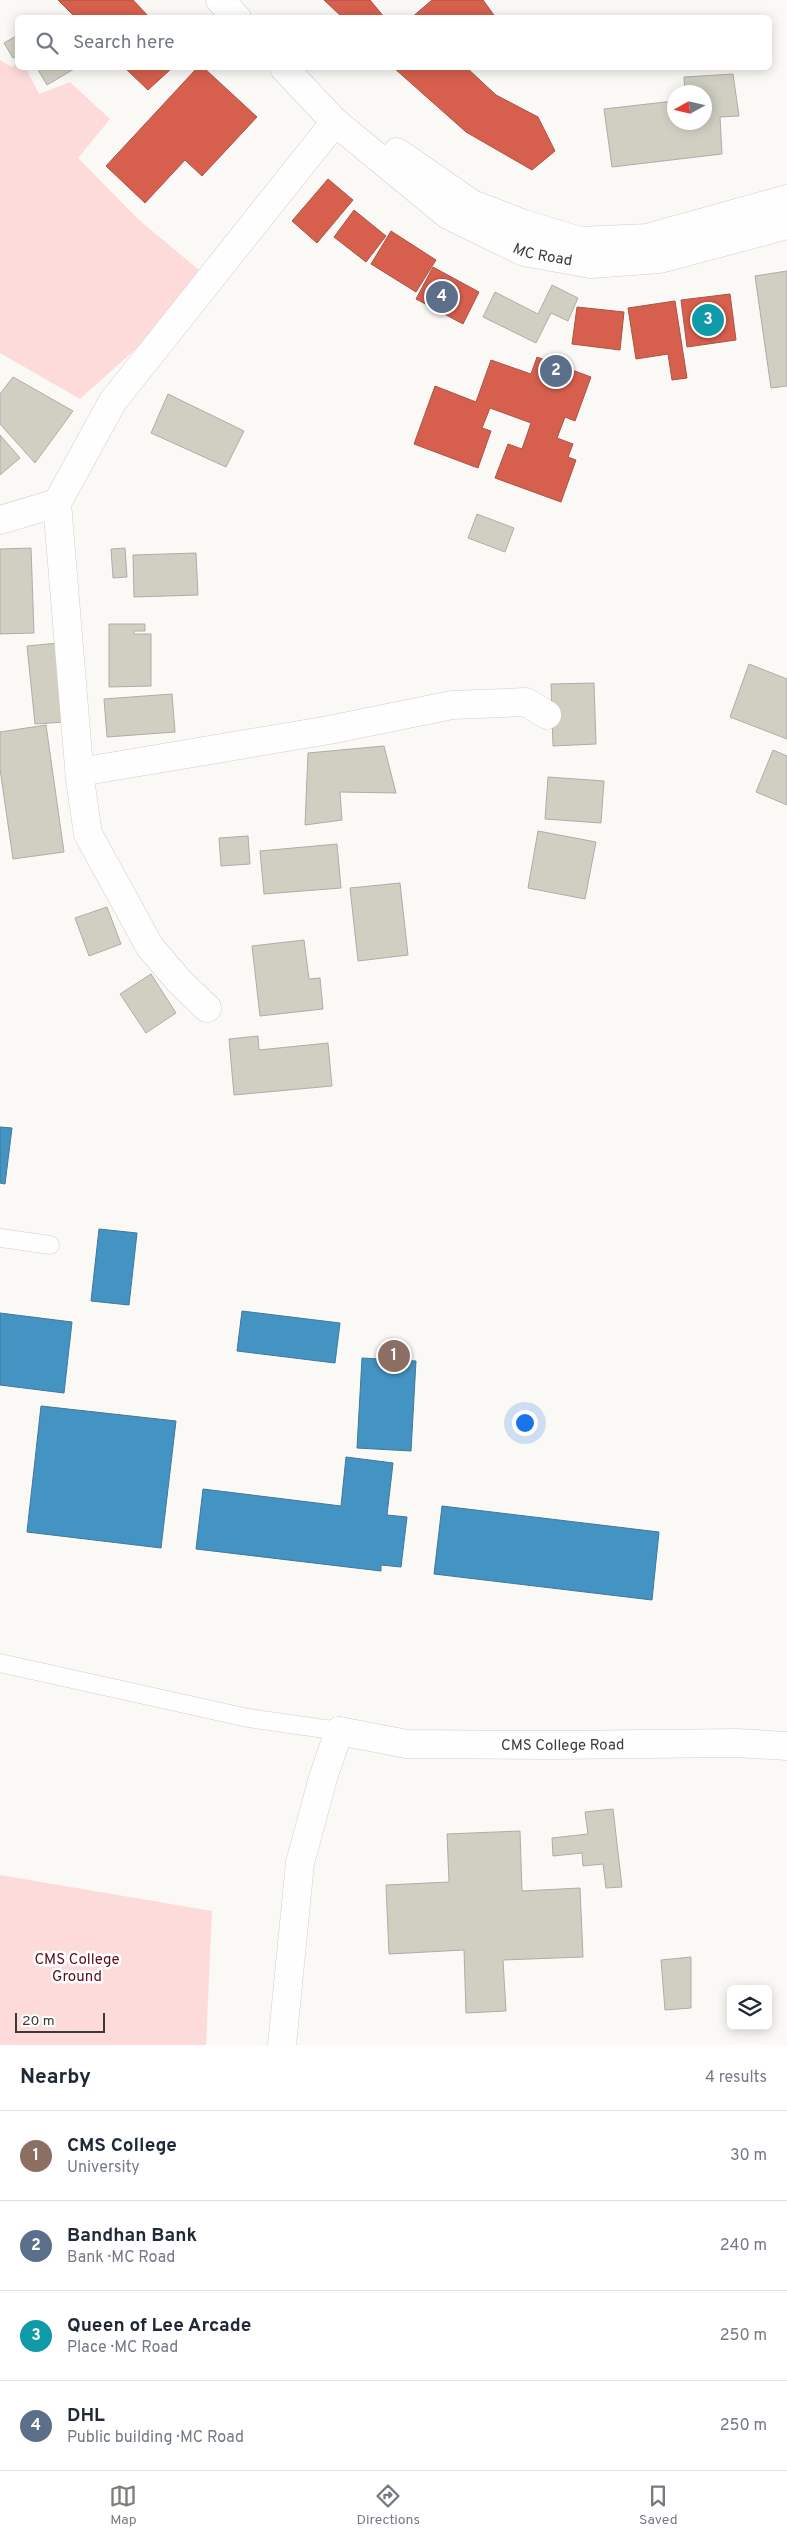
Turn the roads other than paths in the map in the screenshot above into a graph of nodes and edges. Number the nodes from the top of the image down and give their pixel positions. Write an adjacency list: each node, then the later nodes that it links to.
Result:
1 (220, 0): 2 (street)
2 (234, 15)
3 (286, 70): 4 (street, MC Road)
4 (335, 122): 5 (street, MC Road); 6 (street, MC Road); 7 (street)
5 (787, 199)
6 (787, 224)
7 (57, 503): 8 (street); 10 (street)
8 (0, 520)
9 (547, 715): 10 (street)
10 (80, 772): 11 (street)
11 (207, 1008)
12 (0, 1238): 13 (lane)
13 (50, 1245)
14 (0, 1663): 15 (lane)
15 (339, 1731): 16 (street, CMS College Road); 17 (street)
16 (787, 1746)
17 (282, 2045)

